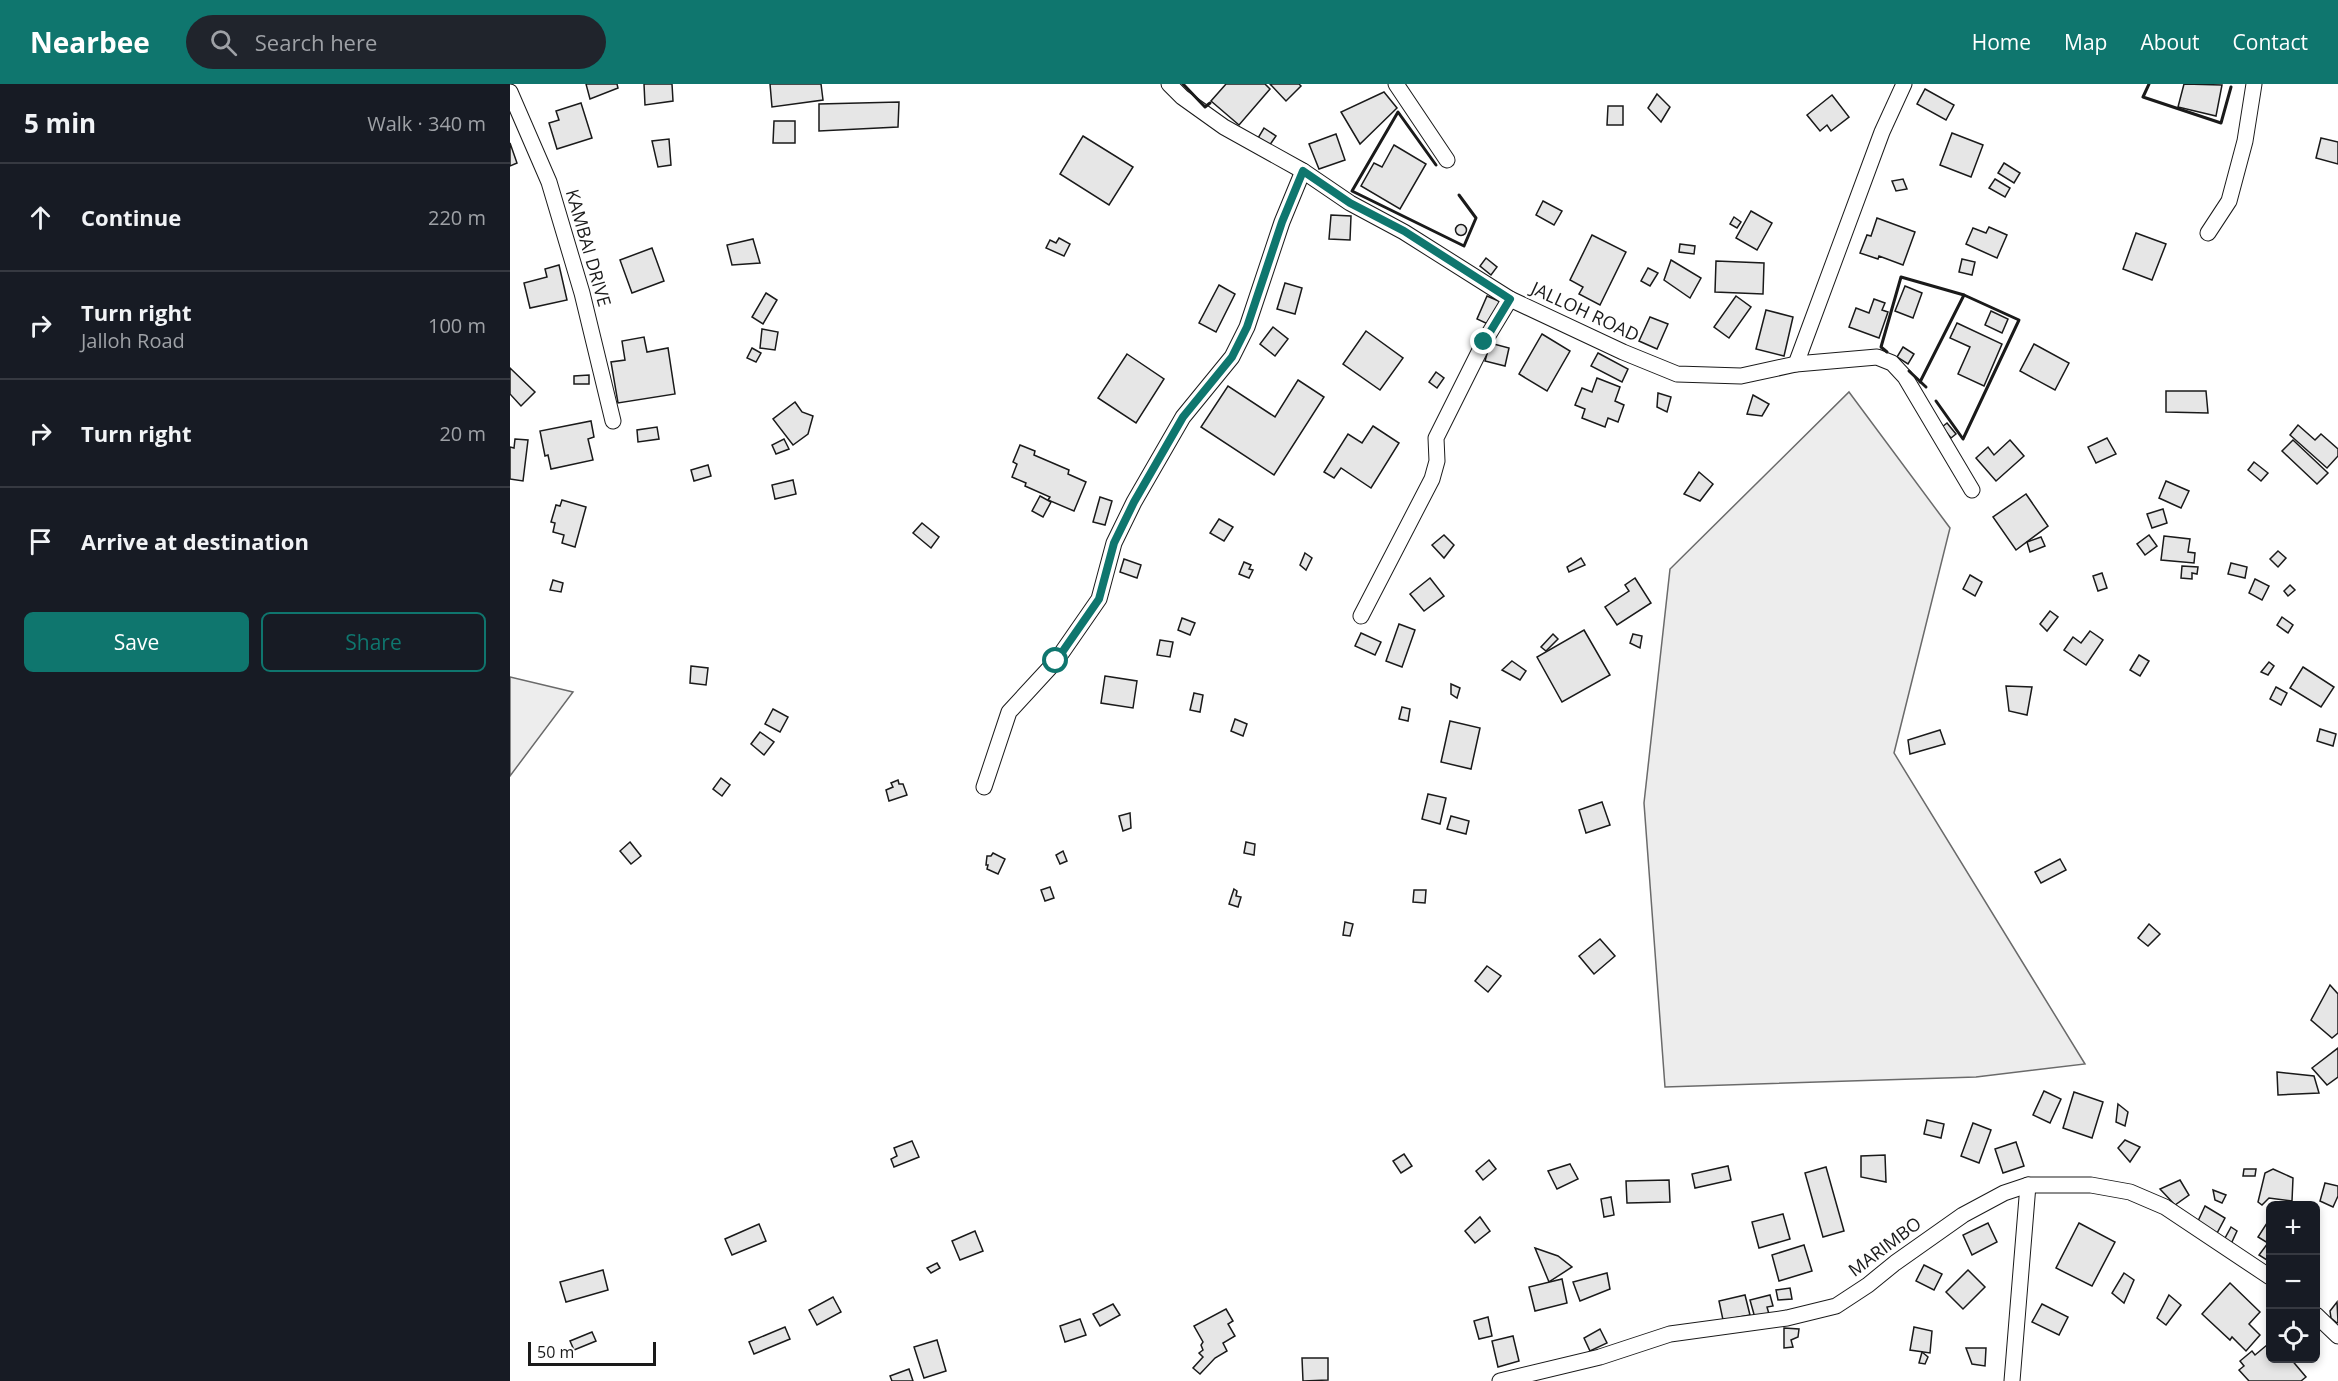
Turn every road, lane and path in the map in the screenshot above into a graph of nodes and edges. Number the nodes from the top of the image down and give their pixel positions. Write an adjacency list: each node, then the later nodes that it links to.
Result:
1 (1169, 84): 7 (street, JALLOH ROAD)
2 (1396, 84): 6 (street)
3 (1904, 84): 10 (street)
4 (2254, 84): 8 (street)
5 (510, 92): 11 (street, KAMBAI DRIVE)
6 (1447, 160)
7 (1303, 171): 9 (street, JALLOH ROAD); 14 (street)
8 (2208, 233)
9 (1510, 299): 10 (street, JALLOH ROAD); 13 (street)
10 (1796, 364): 12 (street, JALLOH ROAD)
11 (613, 421)
12 (1972, 490)
13 (1361, 616)
14 (984, 787)
15 (2028, 1185): 16 (street, MARIMBO); 19 (street, MARIMBO); 20 (street)
16 (2266, 1275)
17 (2320, 1319): 18 (street)
18 (2338, 1336)
19 (1500, 1381)
20 (2012, 1381)

